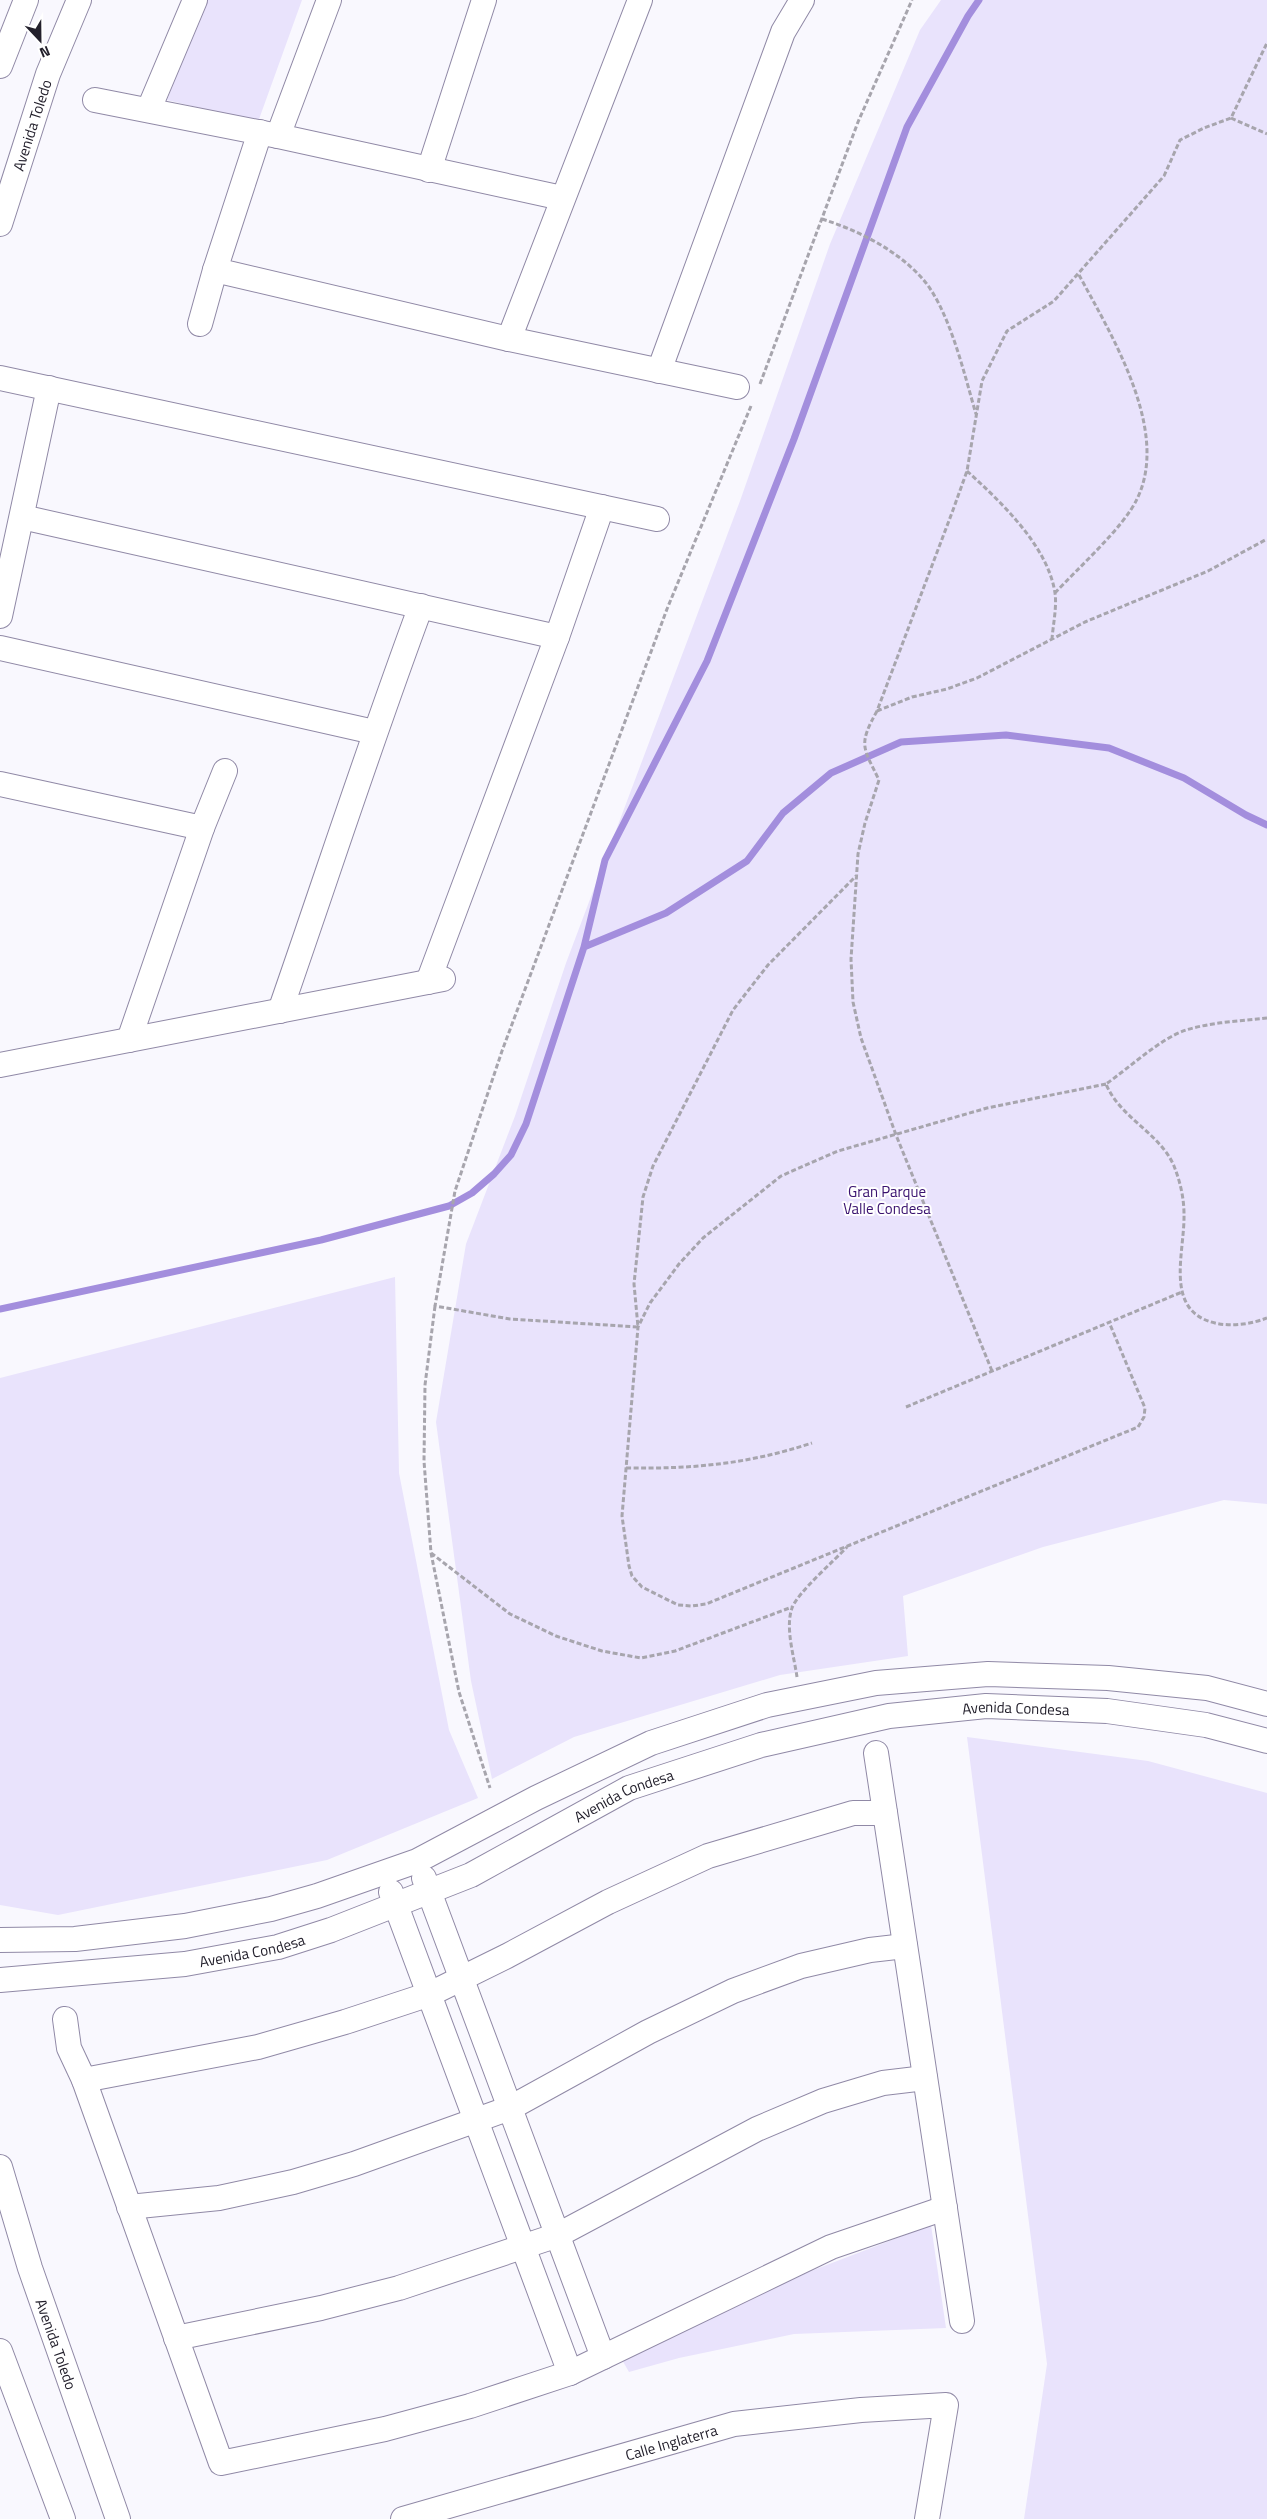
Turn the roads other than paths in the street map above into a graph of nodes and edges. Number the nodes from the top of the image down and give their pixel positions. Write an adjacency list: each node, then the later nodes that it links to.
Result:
1 (26, 0): 8 (street)
2 (79, 0): 14 (street, Avenida Toledo)
3 (195, 0): 10 (street)
4 (329, 0): 11 (street)
5 (484, 0): 12 (street)
6 (640, 0): 13 (street)
7 (802, 0): 18 (street)
8 (0, 66)
9 (95, 100): 10 (street)
10 (149, 109): 11 (street)
11 (269, 134): 12 (street); 15 (street)
12 (429, 170): 13 (street)
13 (562, 198): 17 (street)
14 (0, 224)
15 (215, 270): 16 (street); 17 (street)
16 (200, 324)
17 (509, 339): 18 (street)
18 (659, 371): 21 (street)
19 (0, 378): 20 (street)
20 (49, 388): 22 (street); 23 (street)
21 (749, 393)
22 (602, 507): 24 (street); 27 (street)
23 (22, 517): 25 (street); 26 (street)
24 (657, 519)
25 (421, 606): 27 (street); 29 (street)
26 (0, 616)
27 (557, 637): 33 (street)
28 (0, 648): 29 (street)
29 (374, 732): 33 (street)
30 (225, 771): 32 (street)
31 (0, 784): 32 (street)
32 (202, 828): 34 (street)
33 (280, 1011): 34 (street)
34 (129, 1040): 35 (street)
35 (0, 1065)
36 (1267, 1704): 40 (street)
37 (1267, 1741): 42 (street, Avenida Condesa)
38 (876, 1753): 39 (street)
39 (885, 1812): 45 (street); 46 (street)
40 (417, 1861): 41 (street); 42 (street)
41 (384, 1873): 43 (street); 44 (street)
42 (429, 1892): 43 (street, Avenida Condesa); 46 (street)
43 (396, 1906): 47 (street, Avenida Condesa); 48 (street)
44 (0, 1940)
45 (905, 1946): 50 (street); 52 (street)
46 (462, 1978): 48 (street); 52 (street)
47 (0, 1980)
48 (430, 1994): 51 (street); 53 (street)
49 (65, 2019): 51 (street)
50 (925, 2078): 56 (street); 57 (street)
51 (84, 2080): 55 (street)
52 (510, 2108): 53 (street); 57 (street)
53 (476, 2121): 55 (street); 58 (street)
54 (0, 2167): 65 (street, Avenida Toledo)
55 (129, 2207): 60 (street)
56 (945, 2208): 59 (street); 62 (street)
57 (558, 2235): 58 (street); 62 (street)
58 (523, 2246): 60 (street); 63 (street)
59 (962, 2321)
60 (176, 2338): 63 (street)
61 (0, 2351): 64 (street)
62 (603, 2357): 63 (street)
63 (570, 2373)
64 (63, 2519)
65 (118, 2519)
66 (403, 2519): 67 (street, Calle Inglaterra)
67 (927, 2519)

